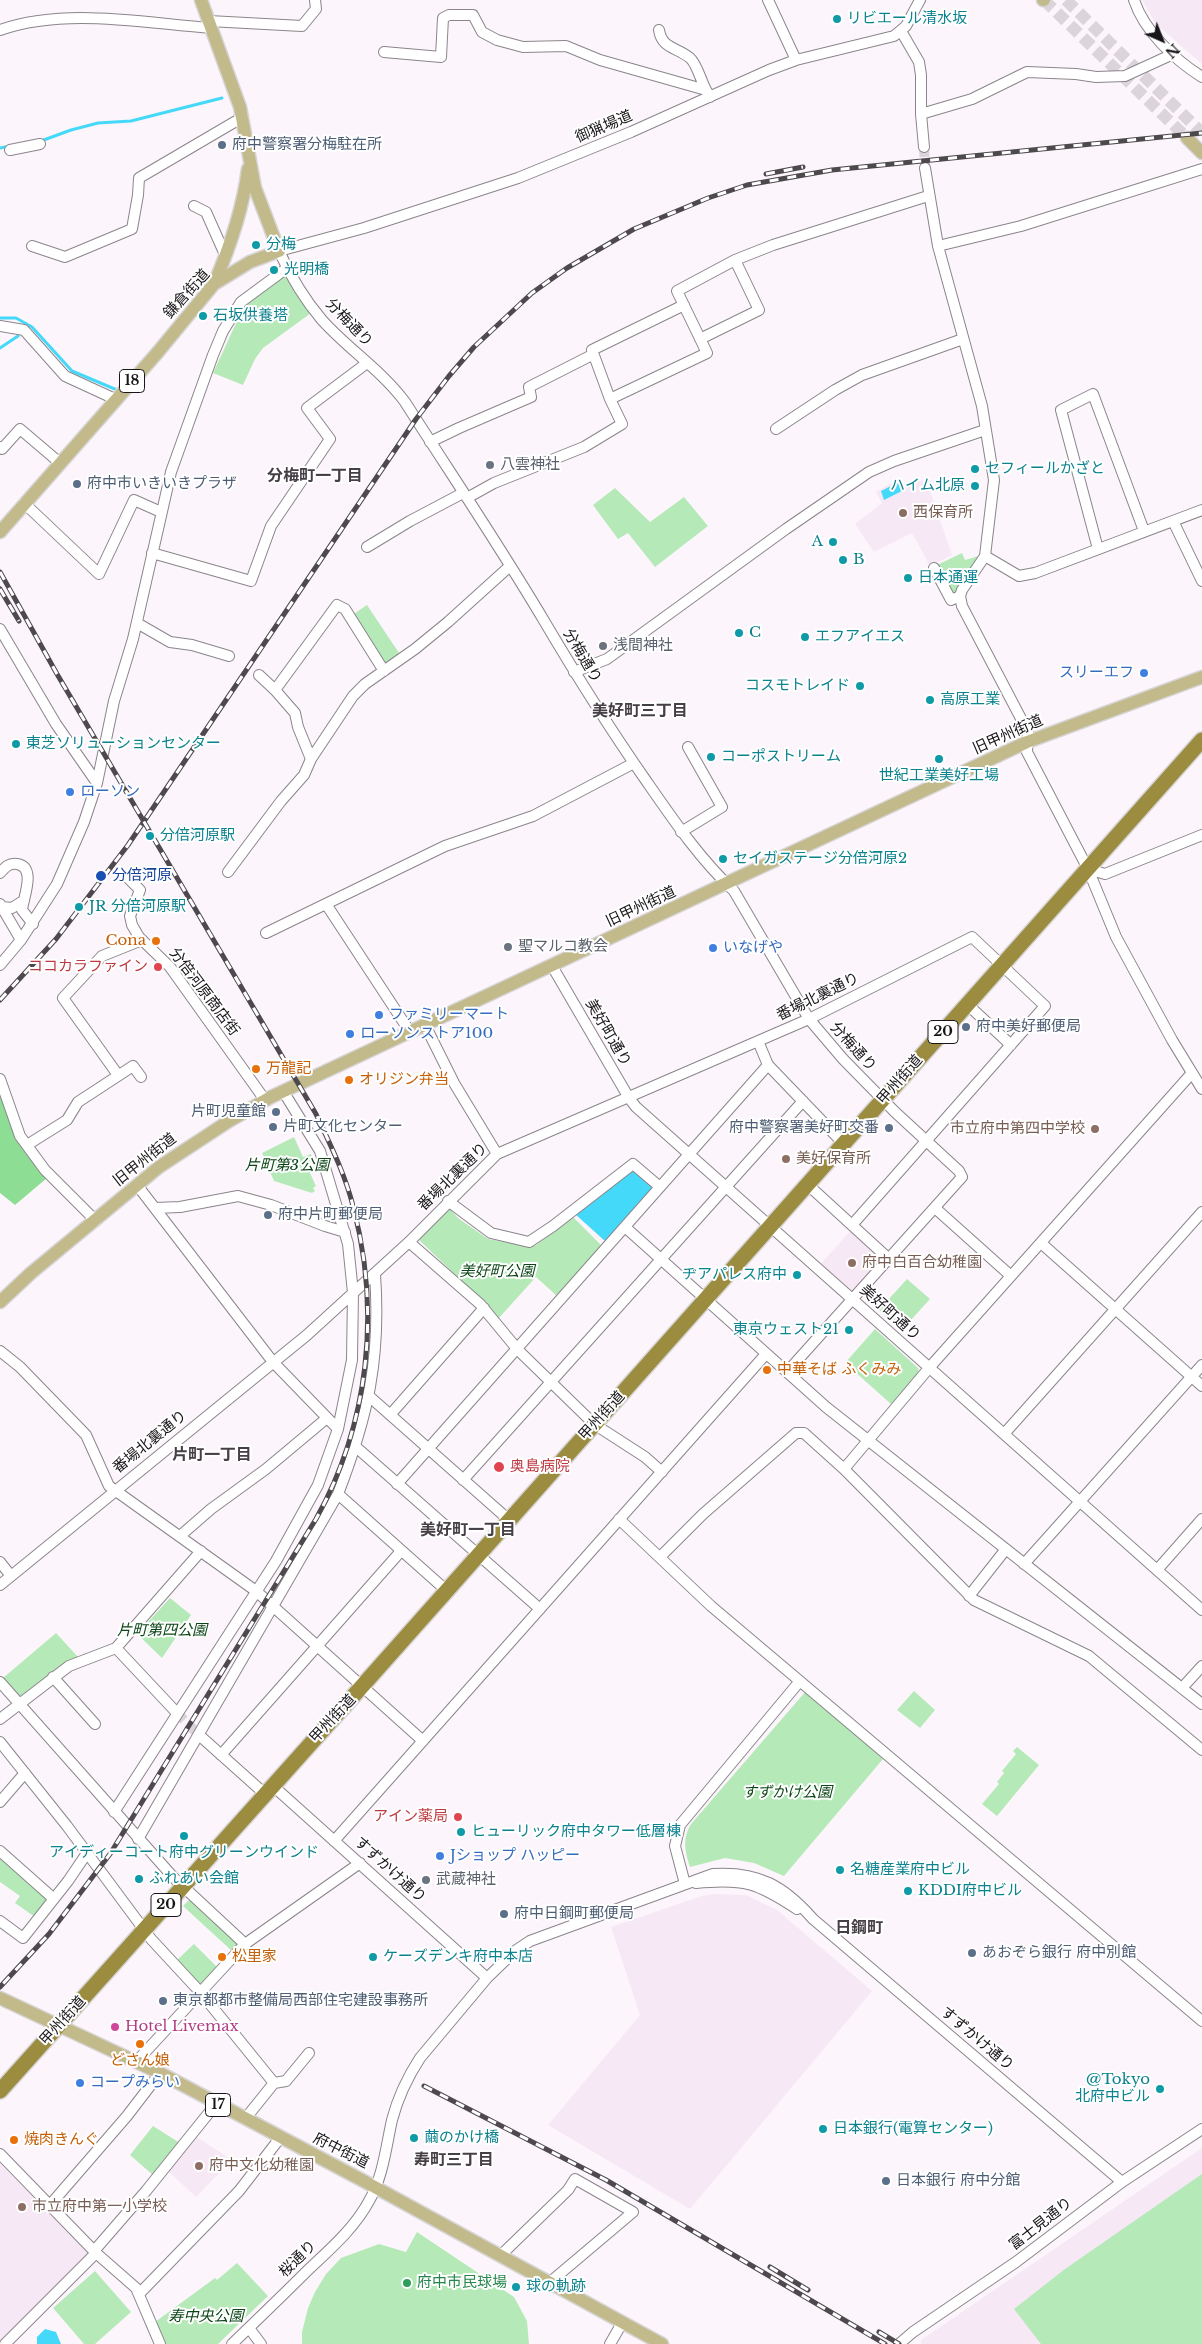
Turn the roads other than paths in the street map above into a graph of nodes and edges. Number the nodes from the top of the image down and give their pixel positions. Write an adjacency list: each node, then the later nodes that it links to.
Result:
1 (201, 0): 6 (main road, 18)
2 (315, 0): 6 (street)
3 (768, 0): 12 (street)
4 (920, 0): 9 (street)
5 (1134, 0): 11 (street)
6 (210, 25): 7 (street); 16 (main road, 18)
7 (0, 30)
8 (659, 30): 14 (street)
9 (900, 31): 12 (street, 御猟場道); 15 (street)
10 (384, 52): 14 (street)
11 (1173, 54): 13 (street); 15 (street)
12 (796, 60): 14 (street, 御猟場道)
13 (1202, 77)
14 (708, 93): 29 (street, 御猟場道)
15 (921, 114): 19 (street)
16 (242, 117): 22 (main road, 18); 27 (street)
17 (1187, 138): 21 (main road)
18 (40, 144): 20 (street)
19 (924, 147)
20 (10, 150)
21 (1202, 153)
22 (249, 163): 29 (main road, 18); 30 (main road, 18)
23 (925, 168): 25 (street)
24 (1202, 169): 28 (street)
25 (928, 196): 28 (street); 31 (street)
26 (194, 206): 30 (street)
27 (32, 246)
28 (938, 246): 37 (street)
29 (278, 251): 32 (street, 分梅通り); 33 (main road, 鎌倉街道 / 18)
30 (226, 257): 33 (main road, 18)
31 (735, 260): 34 (street); 36 (street)
32 (287, 268): 39 (street, 分梅通り); 50 (street)
33 (214, 284): 40 (main road, 鎌倉街道 / 18)
34 (684, 306): 36 (street); 38 (street)
35 (0, 326): 40 (street)
36 (700, 338): 41 (street)
37 (963, 339): 42 (street); 43 (street)
38 (592, 355): 41 (street); 44 (street)
39 (367, 363): 44 (street, 分梅通り); 56 (street)
40 (115, 399): 46 (main road, 鎌倉街道 / 18)
41 (610, 399): 47 (street)
42 (776, 429)
43 (985, 430): 57 (street); 66 (street)
44 (430, 442): 47 (street, 分梅通り)
45 (0, 447): 46 (street)
46 (60, 463): 48 (main road, 鎌倉街道 / 18)
47 (465, 496): 54 (street); 58 (street, 分梅通り)
48 (24, 503): 50 (street); 53 (main road, 鎌倉街道 / 18)
49 (1202, 510): 51 (street)
50 (161, 512): 56 (street)
51 (1172, 521): 52 (street); 60 (street)
52 (1144, 531): 55 (street); 55 (street)
53 (0, 532)
54 (367, 547)
55 (1098, 549): 57 (street)
56 (152, 553): 62 (street)
57 (985, 556): 61 (street)
58 (510, 566): 65 (street); 66 (street, 分梅通り)
59 (934, 568): 61 (street)
60 (1202, 581)
61 (960, 596): 71 (street)
62 (137, 623): 64 (street); 75 (street)
63 (0, 629): 75 (street)
64 (229, 656)
65 (384, 671): 69 (street); 73 (street)
66 (574, 672): 74 (street, 分梅通り)
67 (259, 676): 69 (street)
68 (1202, 678): 71 (main road, 旧甲州街道)
69 (276, 690): 73 (street)
70 (1202, 740): 78 (highway, 甲州街道 / 20)
71 (1027, 742): 78 (street); 82 (main road, 旧甲州街道)
72 (688, 747): 76 (street)
73 (311, 759): 79 (street)
74 (634, 763): 76 (street, 分梅通り); 84 (street)
75 (97, 783): 86 (street)
76 (681, 832): 82 (street, 分梅通り)
77 (1202, 836): 78 (street)
78 (1088, 869): 90 (highway, 甲州街道 / 20); 100 (street)
79 (228, 872)
80 (0, 873): 83 (street)
81 (127, 876): 89 (street, 分倍河原商店街)
82 (727, 884): 92 (main road, 旧甲州街道); 94 (street, 分梅通り)
83 (23, 901): 85 (street); 86 (street)
84 (326, 904): 87 (street); 96 (street)
85 (1, 906): 88 (street)
86 (32, 924): 88 (street)
87 (266, 933)
88 (21, 940): 91 (street)
89 (142, 940): 101 (street); 107 (street, 分倍河原商店街)
90 (1002, 964): 93 (highway, 甲州街道 / 20); 94 (street, 番場北裏通り); 98 (street)
91 (0, 965)
92 (552, 966): 95 (main road, 旧甲州街道); 106 (street, 美好町通り)
93 (967, 1004): 98 (street); 108 (highway, 甲州街道 / 20)
94 (809, 1019): 97 (street, 番場北裏通り); 108 (street, 分梅通り)
95 (425, 1025): 96 (main road, 旧甲州街道); 113 (street)
96 (410, 1032): 105 (main road, 旧甲州街道)
97 (758, 1041): 99 (street); 106 (street, 番場北裏通り)
98 (1012, 1045): 110 (street)
99 (768, 1066): 109 (street); 114 (street)
100 (1192, 1074): 104 (street); 129 (street)
101 (118, 1075): 102 (street); 112 (street)
102 (141, 1077)
103 (0, 1079): 112 (street)
104 (1202, 1089)
105 (283, 1091): 107 (main road, 旧甲州街道); 127 (street)
106 (629, 1098): 113 (street, 番場北裏通り); 114 (street, 美好町通り)
107 (265, 1100): 116 (main road, 旧甲州街道)
108 (883, 1100): 110 (street, 分梅通り); 111 (highway, 甲州街道 / 20)
109 (803, 1101): 111 (street); 118 (street)
110 (926, 1142): 121 (street, 分梅通り); 124 (street)
111 (844, 1144): 115 (highway, 甲州街道 / 20)
112 (27, 1145): 123 (street)
113 (496, 1154): 119 (street, 番場北裏通り)
114 (689, 1155): 117 (street); 118 (street, 美好町通り)
115 (807, 1184): 124 (street); 125 (highway, 甲州街道 / 20)
116 (137, 1185): 120 (street); 123 (main road, 旧甲州街道)
117 (660, 1187): 119 (street); 126 (street)
118 (725, 1187): 125 (street, 美好町通り); 130 (street)
119 (448, 1201): 128 (street, 番場北裏通り)
120 (155, 1208): 127 (street); 143 (street)
121 (935, 1208): 131 (street); 133 (street)
122 (1202, 1212): 139 (street)
123 (96, 1220): 137 (main road, 旧甲州街道)
124 (852, 1225): 131 (street)
125 (770, 1226): 135 (highway, 甲州街道 / 20); 136 (street, 美好町通り)
126 (625, 1227): 130 (street); 140 (street)
127 (345, 1232): 134 (street)
128 (410, 1242): 132 (street, 番場北裏通り); 138 (street)
129 (1042, 1243): 133 (street); 139 (street)
130 (661, 1259): 135 (street); 148 (street)
131 (889, 1259): 136 (street)
132 (375, 1274): 134 (street, 番場北裏通り); 150 (street)
133 (1011, 1276): 145 (street)
134 (353, 1293): 143 (street, 番場北裏通り); 154 (street)
135 (705, 1299): 142 (street); 153 (highway, 甲州街道 / 20)
136 (852, 1300): 145 (street, 美好町通り); 146 (street)
137 (0, 1302)
138 (484, 1308): 140 (street); 151 (street)
139 (1116, 1309): 147 (street); 155 (street)
140 (518, 1350): 148 (street); 158 (street)
141 (0, 1351): 163 (street)
142 (766, 1354): 146 (street); 160 (street)
143 (273, 1362): 152 (street); 163 (street, 番場北裏通り)
144 (1202, 1365): 147 (street)
145 (929, 1368): 155 (street, 美好町通り); 156 (street)
146 (788, 1372): 156 (street)
147 (1192, 1376): 149 (street); 165 (street)
148 (551, 1383): 153 (street); 161 (street)
149 (1202, 1386)
150 (370, 1397): 151 (street); 157 (street)
151 (390, 1415): 158 (street)
152 (327, 1418): 154 (street); 169 (street)
153 (594, 1424): 160 (street); 168 (highway, 甲州街道 / 20)
154 (338, 1429): 180 (street)
155 (1004, 1434): 165 (street, 美好町通り)
156 (867, 1439): 159 (street); 170 (street)
157 (356, 1447): 162 (street); 164 (street)
158 (428, 1449): 161 (street); 162 (street)
159 (844, 1469): 174 (street); 182 (street)
160 (662, 1472): 166 (street)
161 (463, 1480): 168 (street)
162 (397, 1484): 173 (street)
163 (114, 1490): 169 (street); 178 (street, 番場北裏通り)
164 (338, 1494): 172 (street); 183 (street)
165 (1080, 1502): 176 (street); 177 (street, 美好町通り)
166 (619, 1519): 174 (street); 184 (street)
167 (1202, 1519): 177 (street)
168 (509, 1520): 173 (highway, 甲州街道 / 20)
169 (180, 1536): 171 (street)
170 (1006, 1549): 176 (street); 182 (street)
171 (201, 1551): 180 (street); 187 (street)
172 (401, 1551): 181 (street); 186 (street)
173 (478, 1556): 181 (highway, 甲州街道 / 20); 184 (street)
174 (660, 1556): 190 (street)
175 (0, 1562): 178 (street)
176 (1024, 1564): 193 (street)
177 (1157, 1570): 185 (street, 美好町通り)
178 (11, 1576): 179 (street, 番場北裏通り)
179 (0, 1585)
180 (256, 1591): 183 (street); 196 (street)
181 (447, 1591): 192 (highway, 甲州街道 / 20)
182 (969, 1596): 202 (street)
183 (272, 1605): 186 (street); 199 (street)
184 (540, 1610): 200 (street)
185 (1202, 1610)
186 (317, 1646): 192 (street); 203 (street)
187 (116, 1648): 189 (street); 196 (street)
188 (1202, 1666): 193 (street)
189 (53, 1677): 194 (street); 198 (street)
190 (800, 1681): 213 (street); 222 (street)
191 (0, 1682): 194 (street)
192 (362, 1686): 200 (street); 205 (highway, 甲州街道 / 20)
193 (1182, 1688): 195 (street)
194 (18, 1703): 197 (street); 207 (street)
195 (1202, 1704)
196 (177, 1713): 207 (street)
197 (0, 1719)
198 (95, 1724)
199 (198, 1735): 203 (street, すずかけ通り); 208 (street)
200 (422, 1741): 209 (street)
201 (0, 1742): 204 (street)
202 (1202, 1750)
203 (221, 1755): 205 (street, すずかけ通り)
204 (25, 1773): 206 (street); 211 (street)
205 (268, 1790): 209 (street, すずかけ通り); 214 (highway, 甲州街道 / 20)
206 (0, 1802)
207 (114, 1812): 208 (street)
208 (138, 1839): 214 (street)
209 (334, 1841): 212 (street, すずかけ通り)
210 (0, 1851): 215 (street)
211 (87, 1853): 215 (street); 217 (street)
212 (360, 1863): 218 (street); 219 (street, すずかけ通り)
213 (685, 1884): 219 (street, すずかけ通り); 234 (street, すずかけ通り)
214 (183, 1886): 217 (highway, 甲州街道 / 20); 218 (street)
215 (54, 1899): 216 (street)
216 (0, 1921)
217 (144, 1930): 220 (street); 223 (highway, 甲州街道 / 20)
218 (245, 1944): 220 (street)
219 (487, 1978): 235 (street, すずかけ通り)
220 (201, 1993): 225 (street); 227 (street)
221 (0, 1998): 223 (main road, 府中街道 / 17)
222 (1202, 2022)
223 (60, 2024): 225 (main road, 府中街道 / 17); 228 (highway, 甲州街道 / 20)
224 (309, 2053): 227 (street)
225 (136, 2062): 226 (main road, 府中街道 / 17)
226 (160, 2074): 229 (main road, 府中街道 / 17); 236 (street)
227 (274, 2083): 230 (street)
228 (0, 2091)
229 (216, 2104): 230 (main road, 府中街道 / 17); 237 (street)
230 (245, 2119): 232 (main road, 府中街道 / 17)
231 (1202, 2130): 234 (street, 富士見通り)
232 (280, 2138): 235 (main road, 府中街道 / 17); 240 (street)
233 (0, 2154): 236 (street)
234 (1122, 2182): 249 (street, 富士見通り)
235 (375, 2187): 238 (main road, 府中街道 / 17); 242 (street, 桜通り)
236 (50, 2205): 237 (street)
237 (95, 2252): 240 (street); 243 (street)
238 (500, 2256): 239 (main road, 府中街道 / 17); 239 (street)
239 (550, 2283): 241 (main road, 府中街道 / 17)
240 (139, 2294): 244 (street)
241 (622, 2323): 247 (street); 248 (main road, 府中街道 / 17)
242 (248, 2328): 245 (street, 桜通り); 246 (street)
243 (5, 2344)
244 (160, 2344)
245 (232, 2344)
246 (261, 2344)
247 (610, 2344)
248 (662, 2344)
249 (900, 2344)

